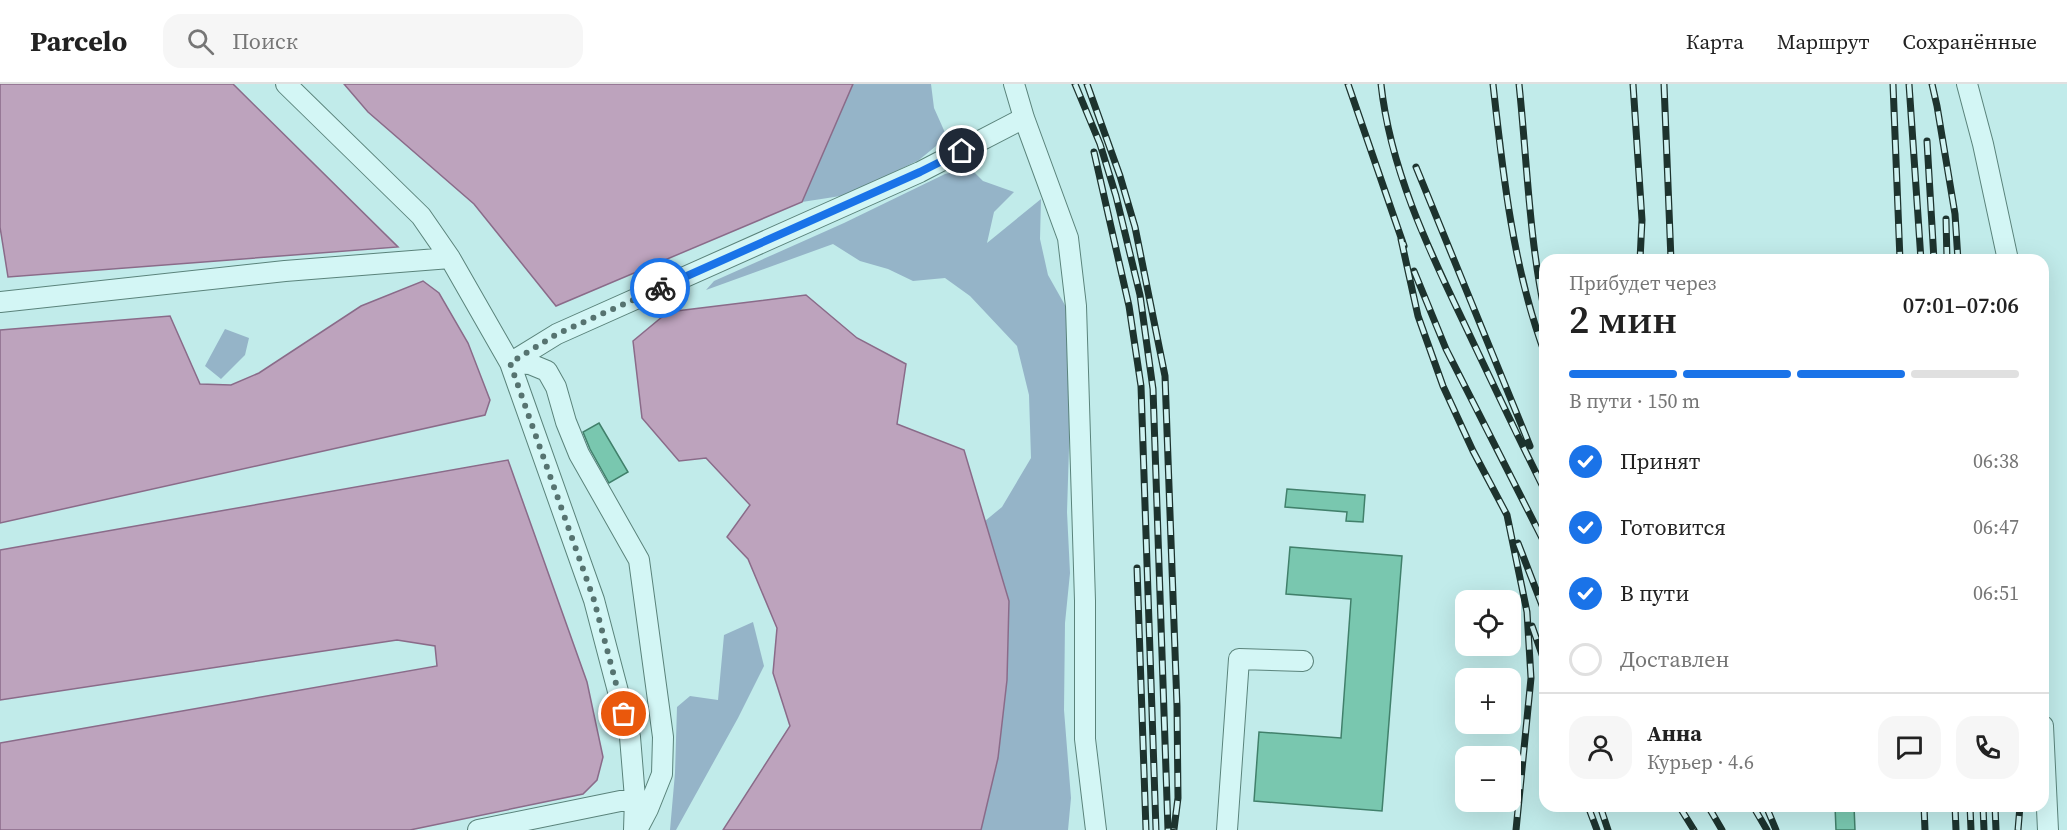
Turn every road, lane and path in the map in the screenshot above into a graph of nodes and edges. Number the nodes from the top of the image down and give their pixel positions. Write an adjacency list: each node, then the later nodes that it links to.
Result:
1 (286, 84): 6 (lane)
2 (1014, 84): 4 (lane)
3 (1967, 84): 5 (lane)
4 (1024, 118): 8 (lane); 14 (lane)
5 (2007, 254)
6 (450, 258): 7 (lane); 8 (lane)
7 (0, 302)
8 (510, 363): 10 (lane); 13 (lane)
9 (1302, 661): 15 (lane)
10 (635, 798): 12 (lane); 13 (lane)
11 (2047, 812): 16 (lane)
12 (478, 830)
13 (635, 830)
14 (1096, 830)
15 (1227, 830)
16 (2048, 830)

